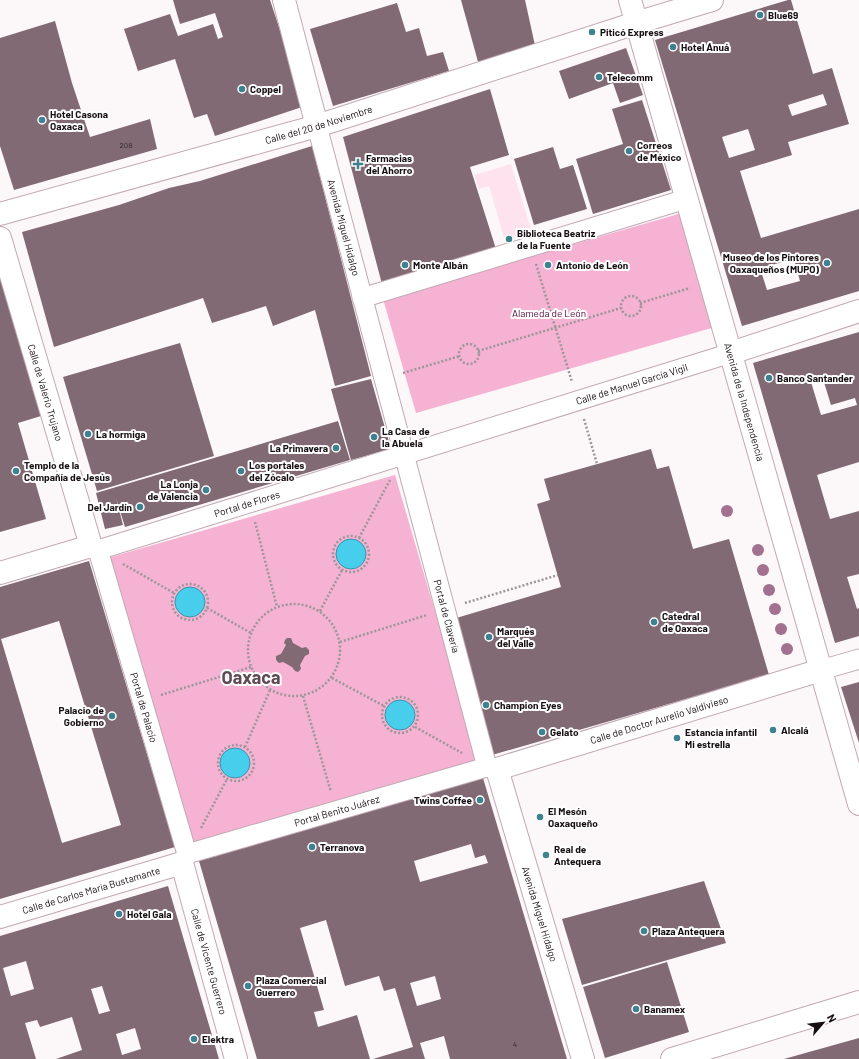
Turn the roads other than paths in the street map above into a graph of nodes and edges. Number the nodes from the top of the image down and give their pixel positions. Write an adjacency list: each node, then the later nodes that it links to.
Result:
1 (284, 0): 5 (street, Avenida Miguel Hidalgo)
2 (630, 0): 4 (street, Avenida de la Independencia)
3 (712, 0): 4 (street, Calle del 20 de Noviembre)
4 (635, 23): 5 (street, Calle del 20 de Noviembre); 6 (street, Avenida de la Independencia)
5 (316, 126): 7 (street, Calle del 20 de Noviembre); 9 (street, Avenida Miguel Hidalgo)
6 (686, 199): 9 (street); 11 (street, Avenida de la Independencia)
7 (0, 214)
8 (0, 238): 13 (street, Calle de Valerio Trujano)
9 (362, 298): 12 (street, Avenida Miguel Hidalgo)
10 (859, 311): 11 (street, Calle de Manuel García Vigil)
11 (731, 353): 12 (street, Calle de Manuel García Vigil); 16 (street, Avenida de la Independencia)
12 (404, 455): 13 (street, Portal de Flores); 17 (street, Portal de Clavería)
13 (95, 548): 14 (street); 19 (street, Portal de Palacio)
14 (0, 573)
15 (859, 659): 16 (street)
16 (821, 670): 17 (street, Calle de Doctor Aurelio Valdivieso); 18 (street, Avenida de la Independencia)
17 (492, 768): 19 (street, Portal Benito Juárez); 23 (street, Avenida Miguel Hidalgo)
18 (859, 804)
19 (184, 859): 20 (street, Calle de Carlos María Bustamante); 22 (street, Calle de Vicente Guerrero)
20 (0, 917)
21 (859, 1002): 24 (street)
22 (236, 1059)
23 (583, 1059)
24 (672, 1059)

